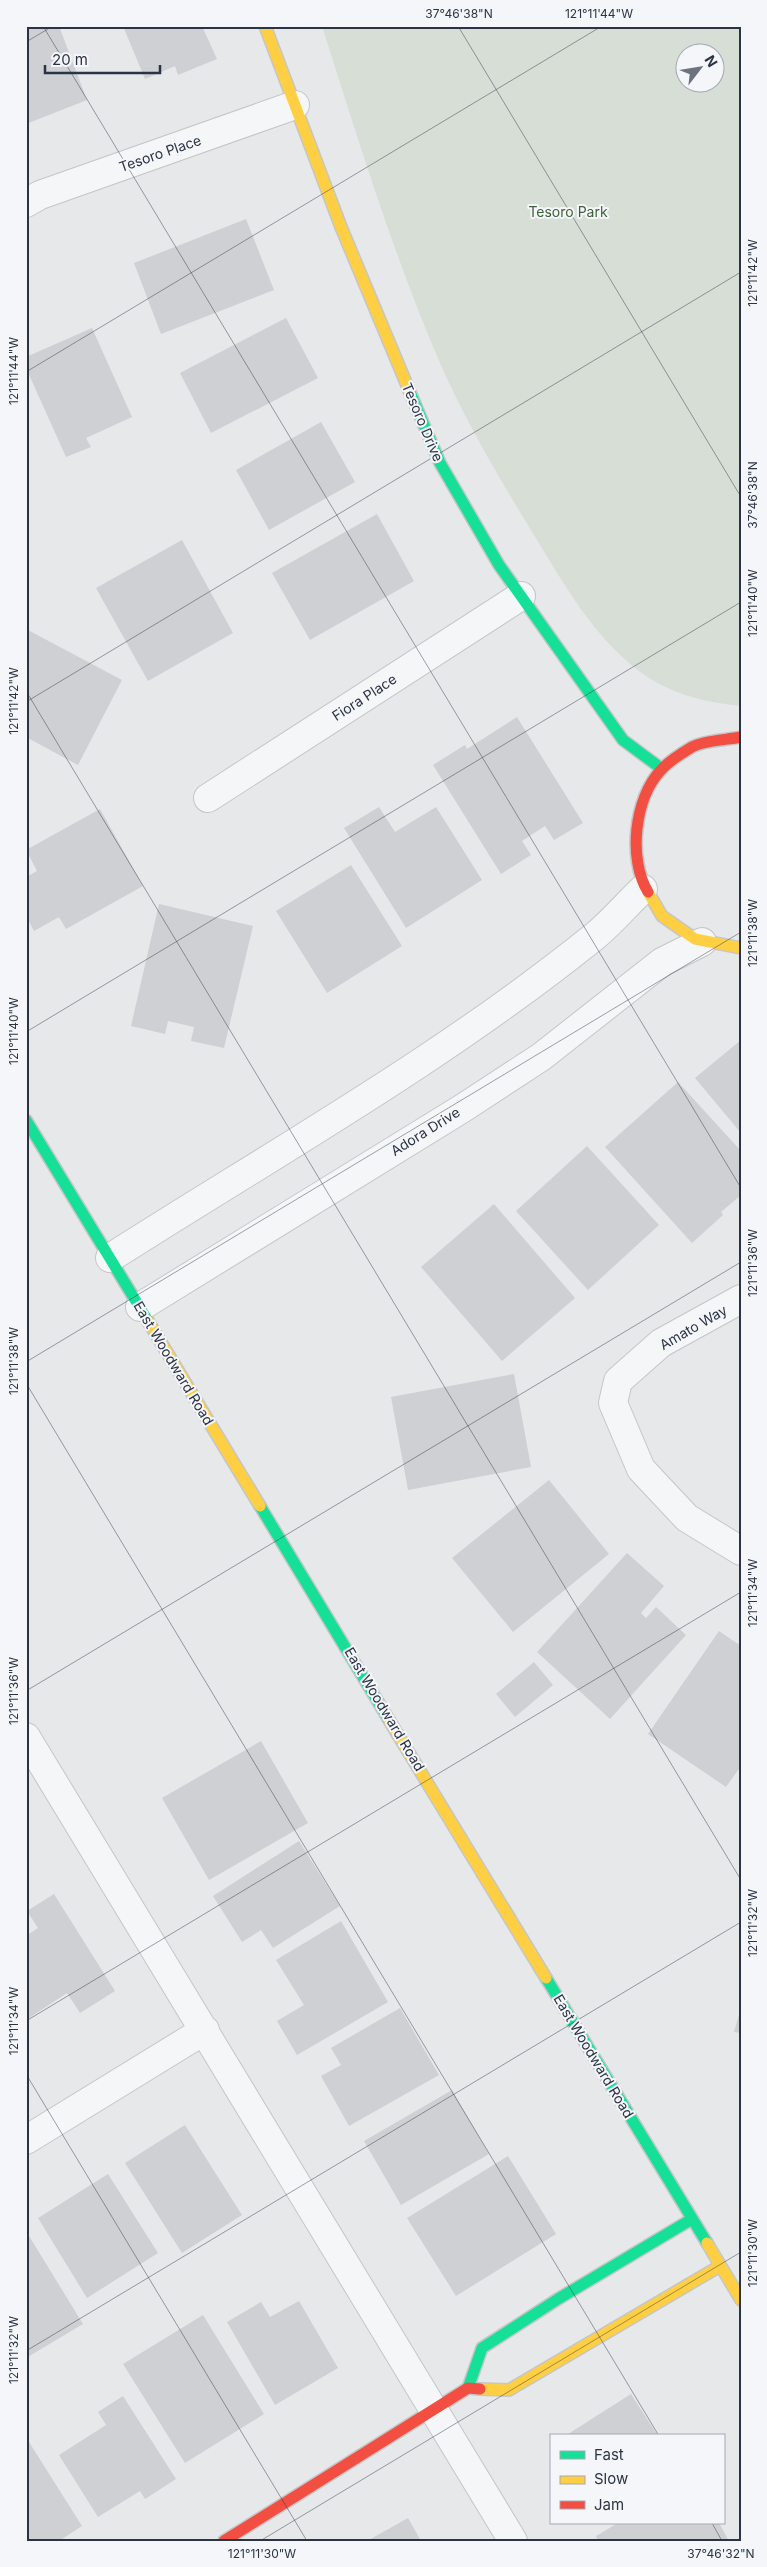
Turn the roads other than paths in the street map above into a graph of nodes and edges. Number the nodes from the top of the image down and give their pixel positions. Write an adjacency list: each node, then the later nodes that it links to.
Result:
1 (265, 26): 2 (street, Tesoro Drive)
2 (294, 105): 3 (street, Tesoro Place); 4 (street, Tesoro Drive)
3 (26, 202)
4 (521, 596): 6 (street, Tesoro Drive); 7 (street, Fiora Place)
5 (741, 737): 6 (street)
6 (662, 769): 8 (street)
7 (208, 798)
8 (643, 889): 9 (street); 12 (street)
9 (702, 942): 10 (street); 14 (street, Adora Drive)
10 (741, 948)
11 (26, 1120): 12 (street, East Woodward Road)
12 (110, 1258): 14 (street, East Woodward Road)
13 (741, 1299): 15 (street, Amato Way)
14 (140, 1307): 19 (street, East Woodward Road)
15 (741, 1551)
16 (26, 1737): 17 (street)
17 (205, 2030): 18 (street); 23 (street)
18 (26, 2140)
19 (692, 2219): 20 (street, East Woodward Road); 22 (street)
20 (720, 2266): 21 (street, East Woodward Road); 22 (street)
21 (741, 2300)
22 (468, 2388): 23 (street)
23 (435, 2409): 24 (street); 25 (street)
24 (224, 2541)
25 (513, 2541)

